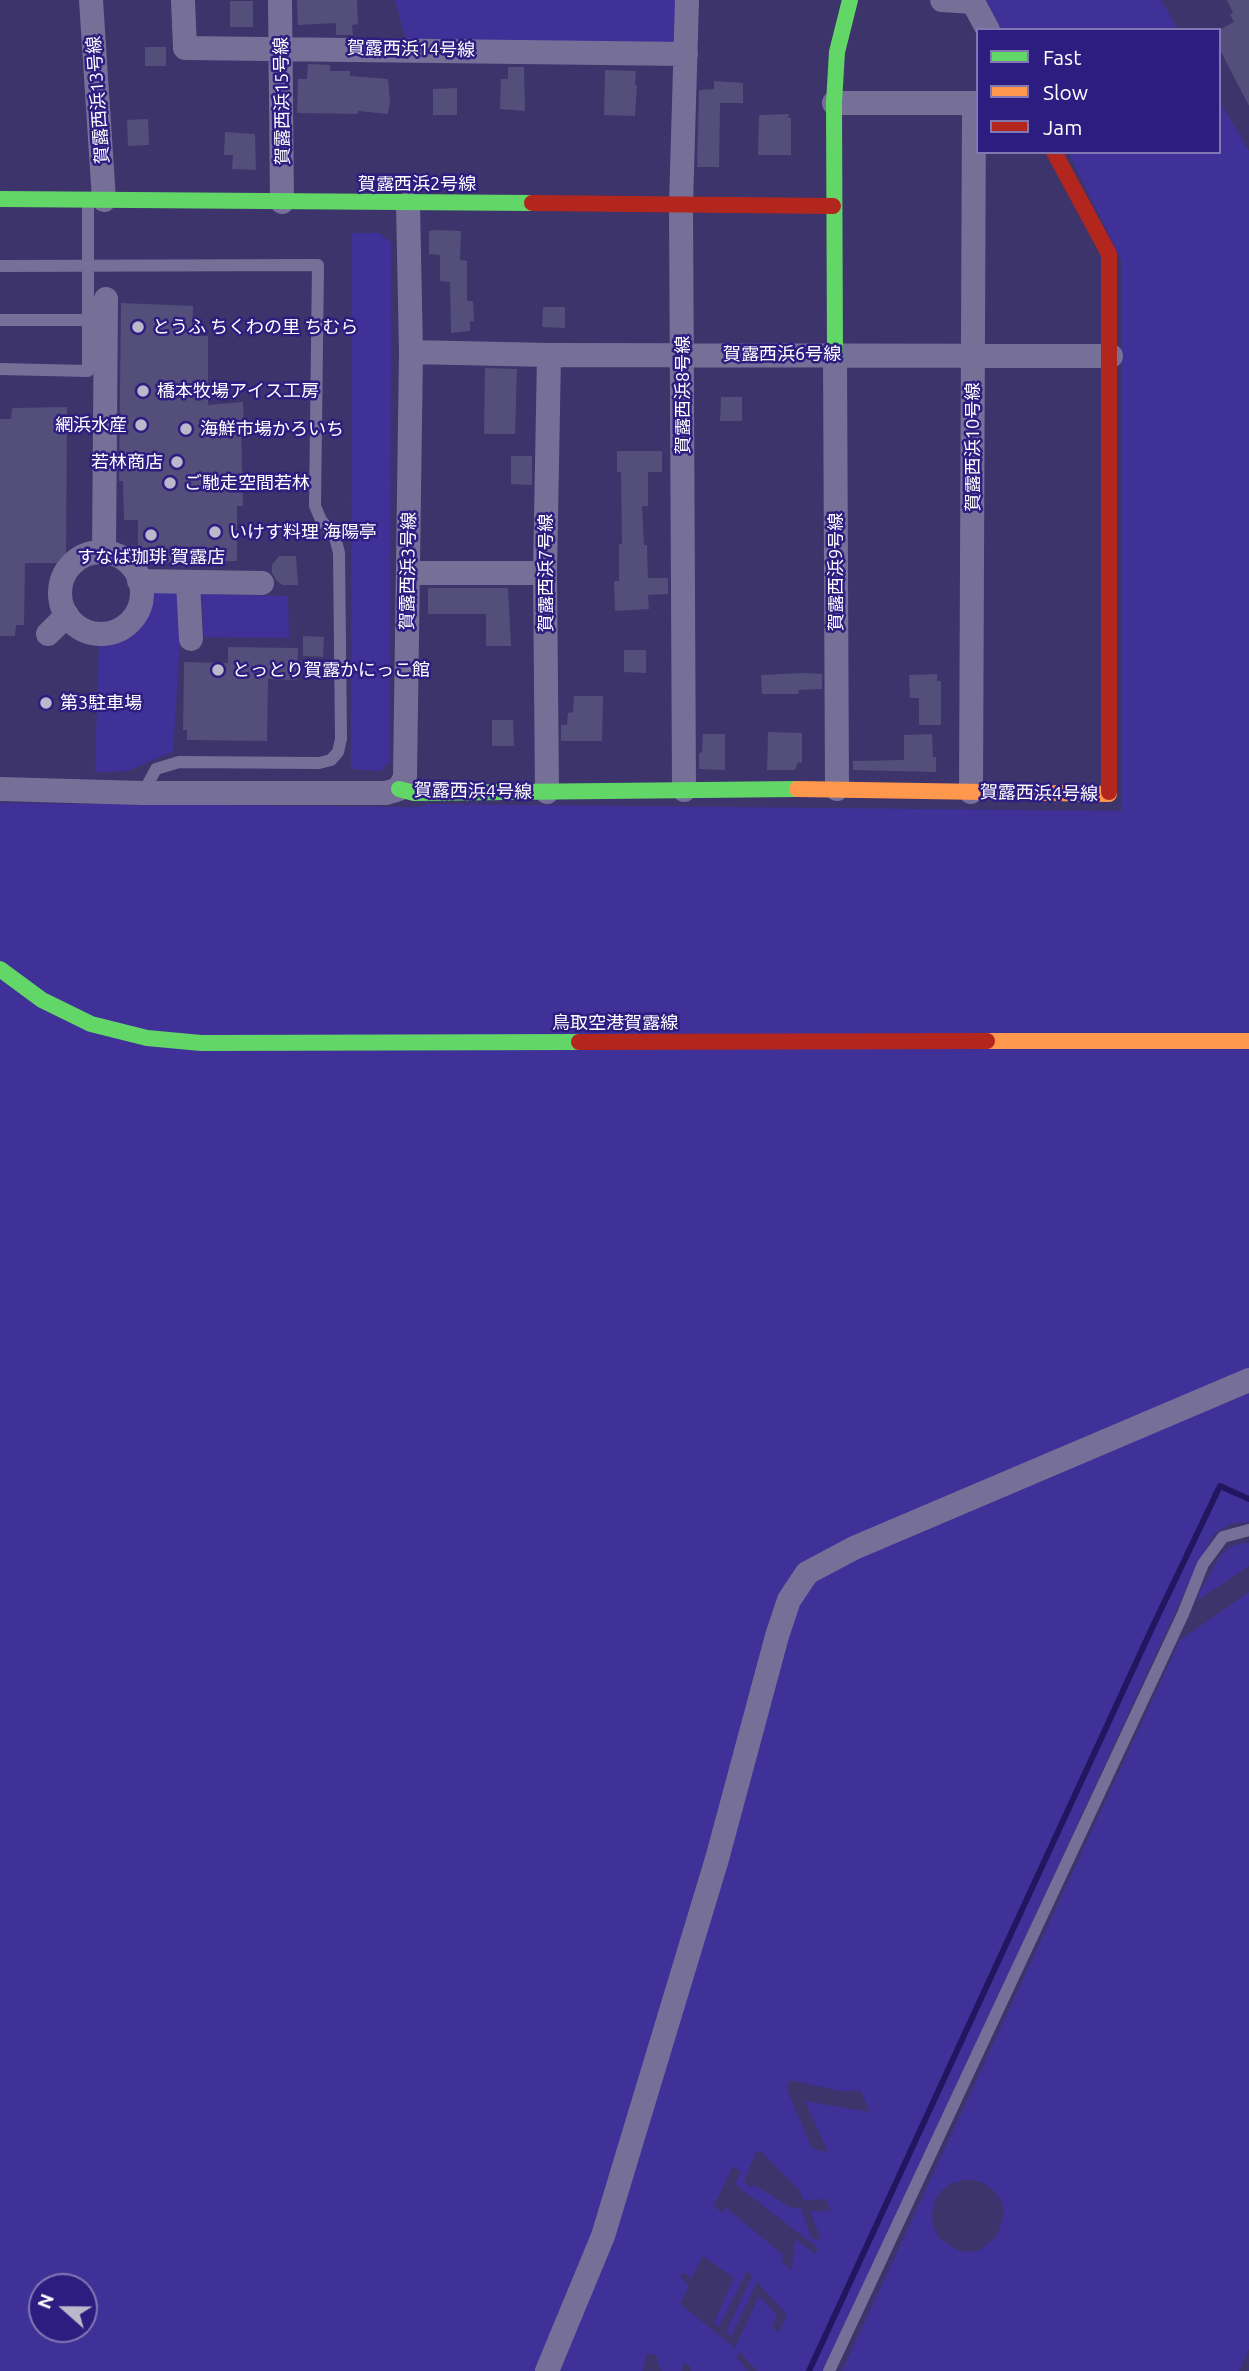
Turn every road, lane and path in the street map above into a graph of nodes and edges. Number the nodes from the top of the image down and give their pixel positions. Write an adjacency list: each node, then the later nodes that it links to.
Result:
1 (91, 0): 14 (street, 賀露西浜13号線)
2 (183, 0): 8 (street, 賀露西浜14号線)
3 (280, 0): 8 (street, 賀露西浜15号線)
4 (687, 0): 9 (street, 賀露西浜8号線)
5 (850, 0): 10 (street)
6 (942, 0): 7 (street)
7 (987, 28)
8 (281, 47): 9 (street, 賀露西浜14号線); 15 (street, 賀露西浜15号線)
9 (686, 54): 17 (street, 賀露西浜8号線)
10 (834, 103): 11 (street); 18 (street)
11 (976, 103): 28 (street, 賀露西浜10号線)
12 (1055, 154): 29 (street, 賀露西浜4号線)
13 (0, 199): 14 (street, 賀露西浜2号線)
14 (96, 200): 15 (street, 賀露西浜2号線); 20 (lane)
15 (282, 202): 16 (street, 賀露西浜2号線)
16 (408, 204): 17 (street, 賀露西浜2号線); 24 (street, 賀露西浜3号線)
17 (681, 205): 18 (street, 賀露西浜2号線); 25 (street, 賀露西浜8号線)
18 (833, 206): 27 (street)
19 (0, 266): 20 (lane)
20 (89, 267): 23 (lane); 46 (lane)
21 (106, 299): 31 (street)
22 (0, 320): 23 (lane)
23 (88, 320): 30 (lane)
24 (411, 352): 26 (street, 賀露西浜6号線); 32 (street, 賀露西浜3号線)
25 (683, 354): 26 (street, 賀露西浜6号線); 27 (street, 賀露西浜6号線); 43 (street, 賀露西浜8号線)
26 (549, 355): 33 (street, 賀露西浜7号線)
27 (835, 355): 28 (street, 賀露西浜6号線); 42 (street, 賀露西浜9号線)
28 (974, 355): 29 (street, 賀露西浜6号線); 45 (street, 賀露西浜10号線)
29 (1111, 356): 45 (street, 賀露西浜4号線)
30 (0, 369)
31 (104, 552): 34 (street); 37 (street)
32 (408, 573): 33 (street); 41 (street, 賀露西浜3号線)
33 (545, 573): 44 (street, 賀露西浜7号線)
34 (139, 581): 35 (street); 37 (street)
35 (188, 582): 36 (street); 39 (street)
36 (262, 583)
37 (67, 615): 38 (street)
38 (48, 634)
39 (191, 639)
40 (0, 789): 46 (street)
41 (398, 789): 44 (street, 賀露西浜4号線); 46 (street)
42 (837, 789): 43 (street, 賀露西浜4号線); 45 (street, 賀露西浜4号線)
43 (684, 790): 44 (street, 賀露西浜4号線)
44 (547, 792)
45 (971, 792)
46 (143, 793)
47 (0, 969): 48 (street, 鳥取空港賀露線)
48 (1249, 1041)
49 (1249, 1380): 51 (street)
50 (1249, 1530): 52 (lane)
51 (547, 2371)
52 (829, 2371)

